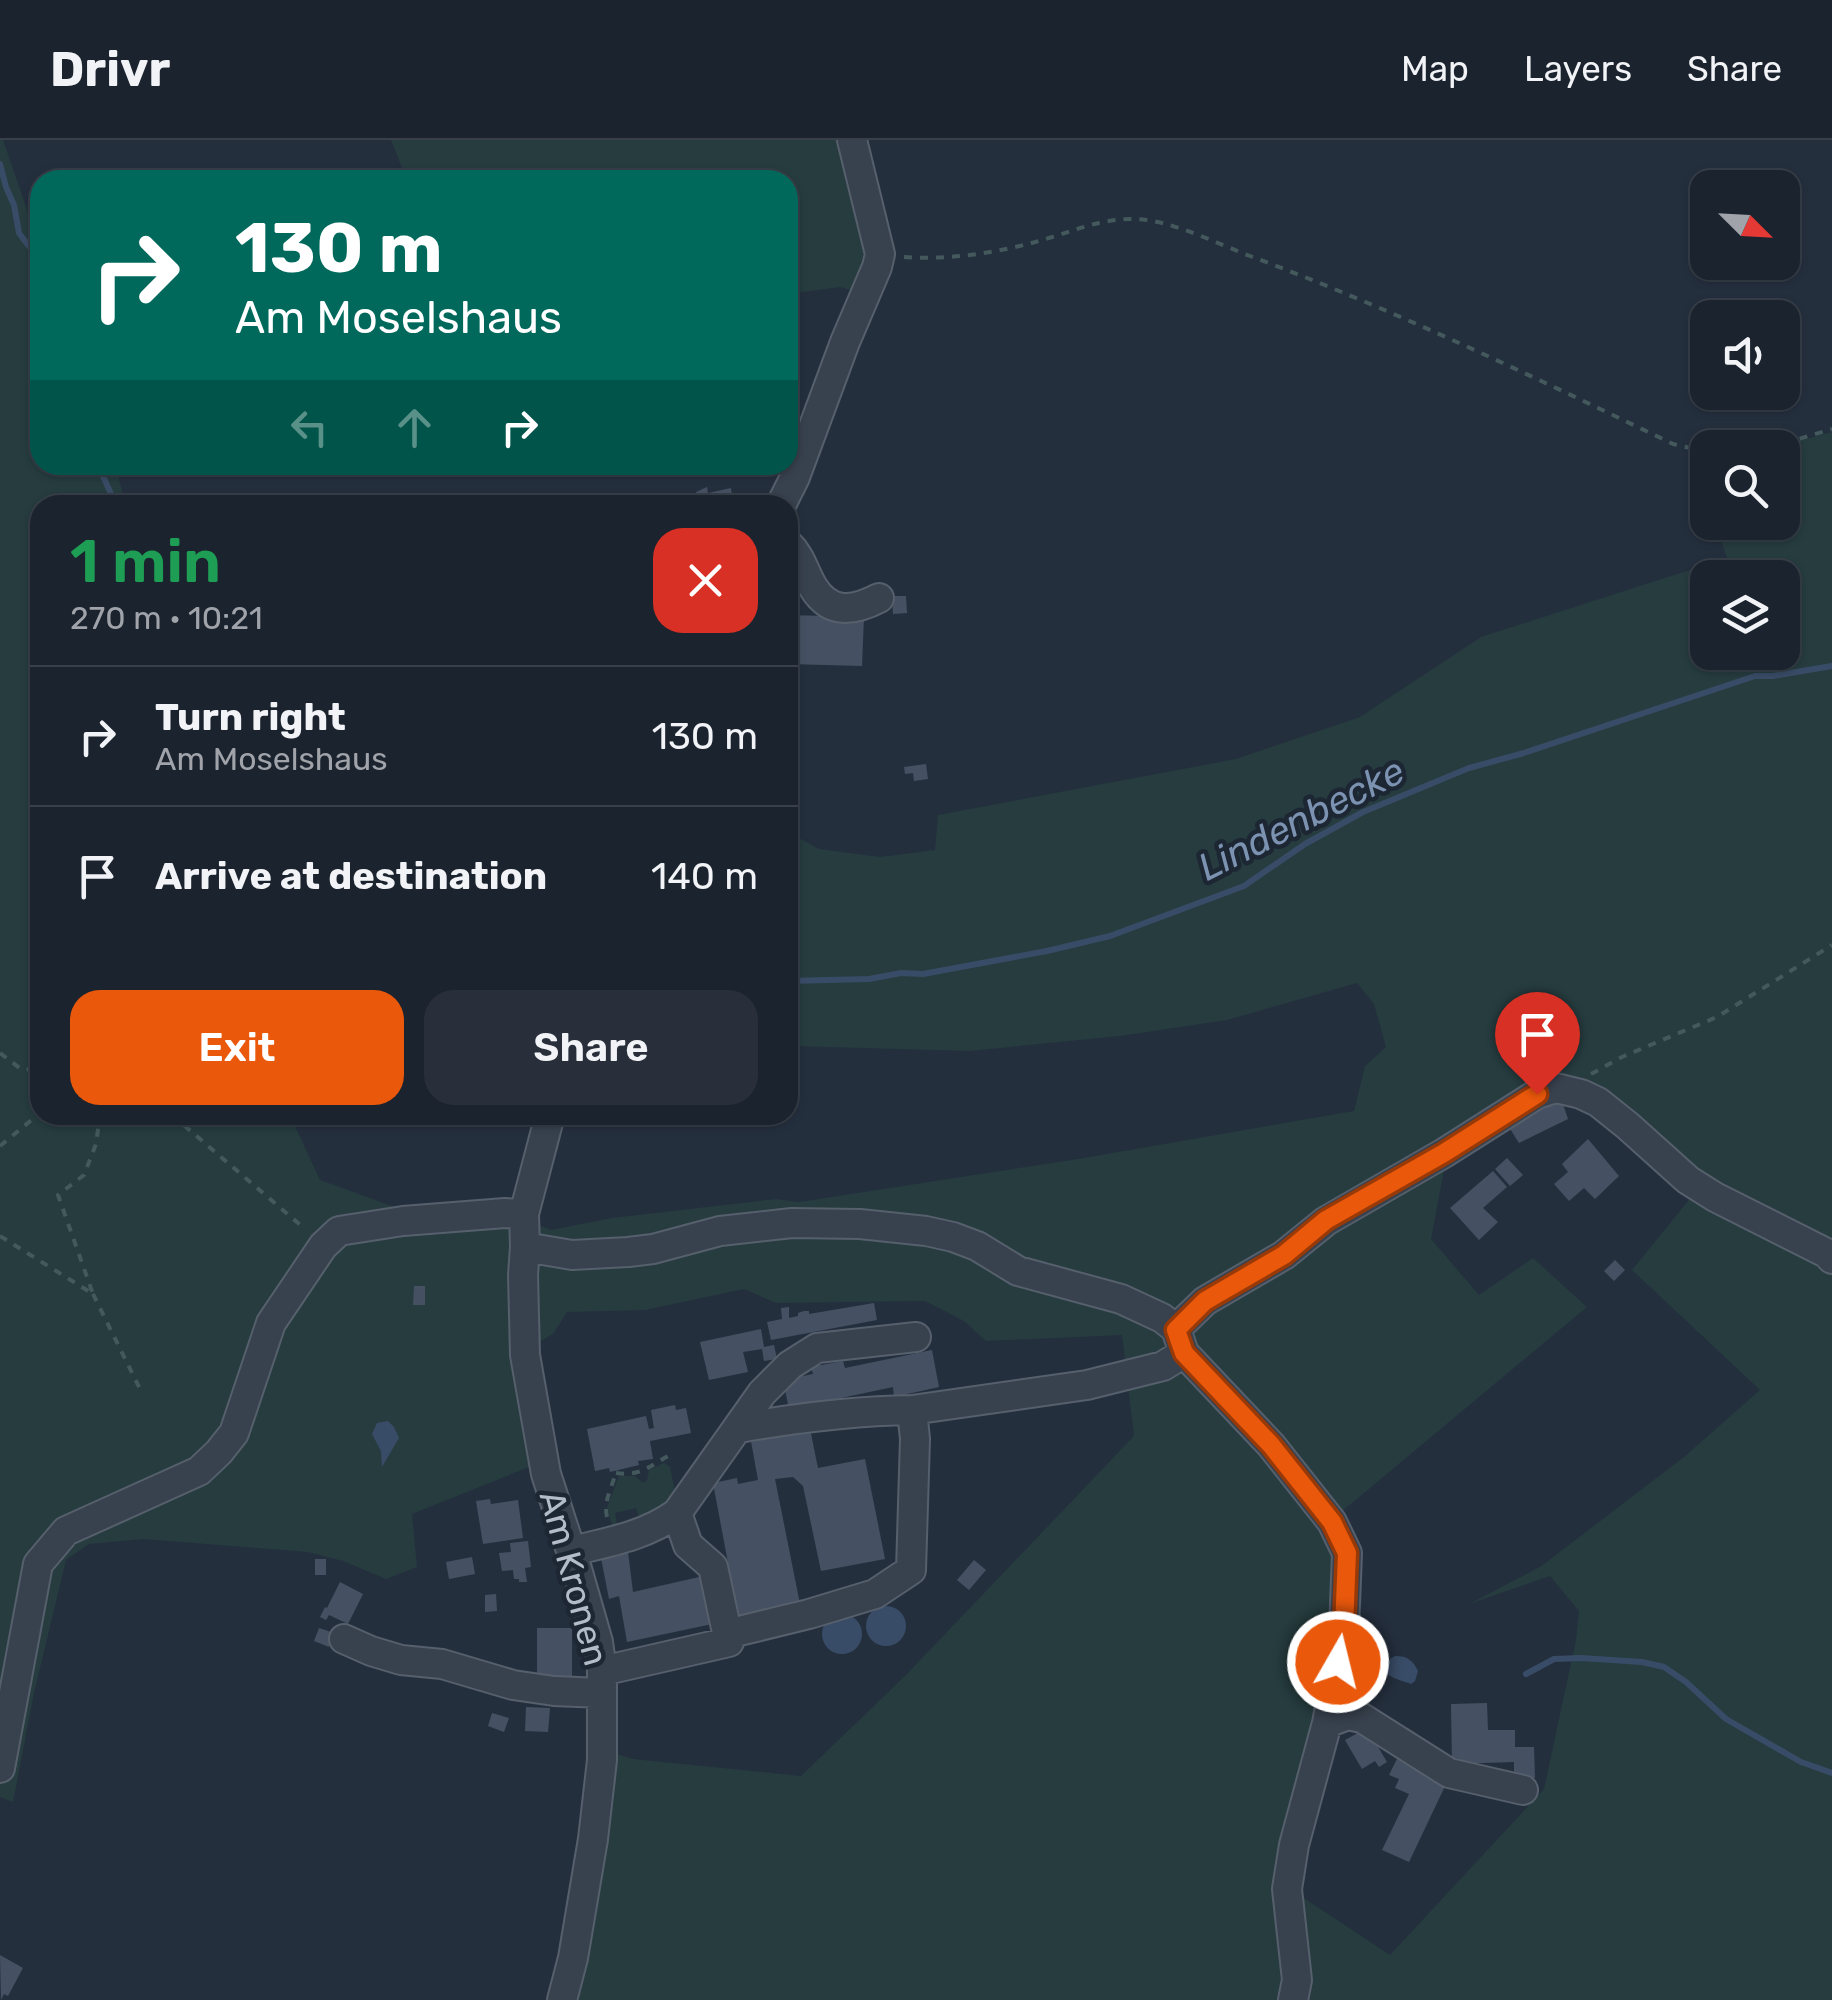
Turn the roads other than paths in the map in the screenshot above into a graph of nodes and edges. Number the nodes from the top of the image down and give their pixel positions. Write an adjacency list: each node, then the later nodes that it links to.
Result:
1 (852, 140): 2 (street)
2 (798, 471)
3 (798, 557): 4 (street)
4 (879, 598)
5 (547, 1125): 6 (street, Am Kronen)
6 (524, 1214): 7 (street, Am Kronen); 19 (street)
7 (526, 1246): 10 (street); 14 (street, Am Kronen)
8 (1832, 1259): 10 (street)
9 (916, 1337): 12 (street)
10 (1180, 1341): 11 (street); 18 (street)
11 (912, 1410): 12 (street); 15 (street)
12 (739, 1428): 13 (street)
13 (676, 1513): 14 (street); 15 (street)
14 (572, 1551): 17 (street, Am Kronen)
15 (726, 1634): 17 (street)
16 (344, 1640): 17 (street)
17 (602, 1682): 21 (street, Am Kronen)
18 (1327, 1722): 20 (street); 22 (street)
19 (0, 1768)
20 (1523, 1790)
21 (562, 2000)
22 (1293, 2000)

